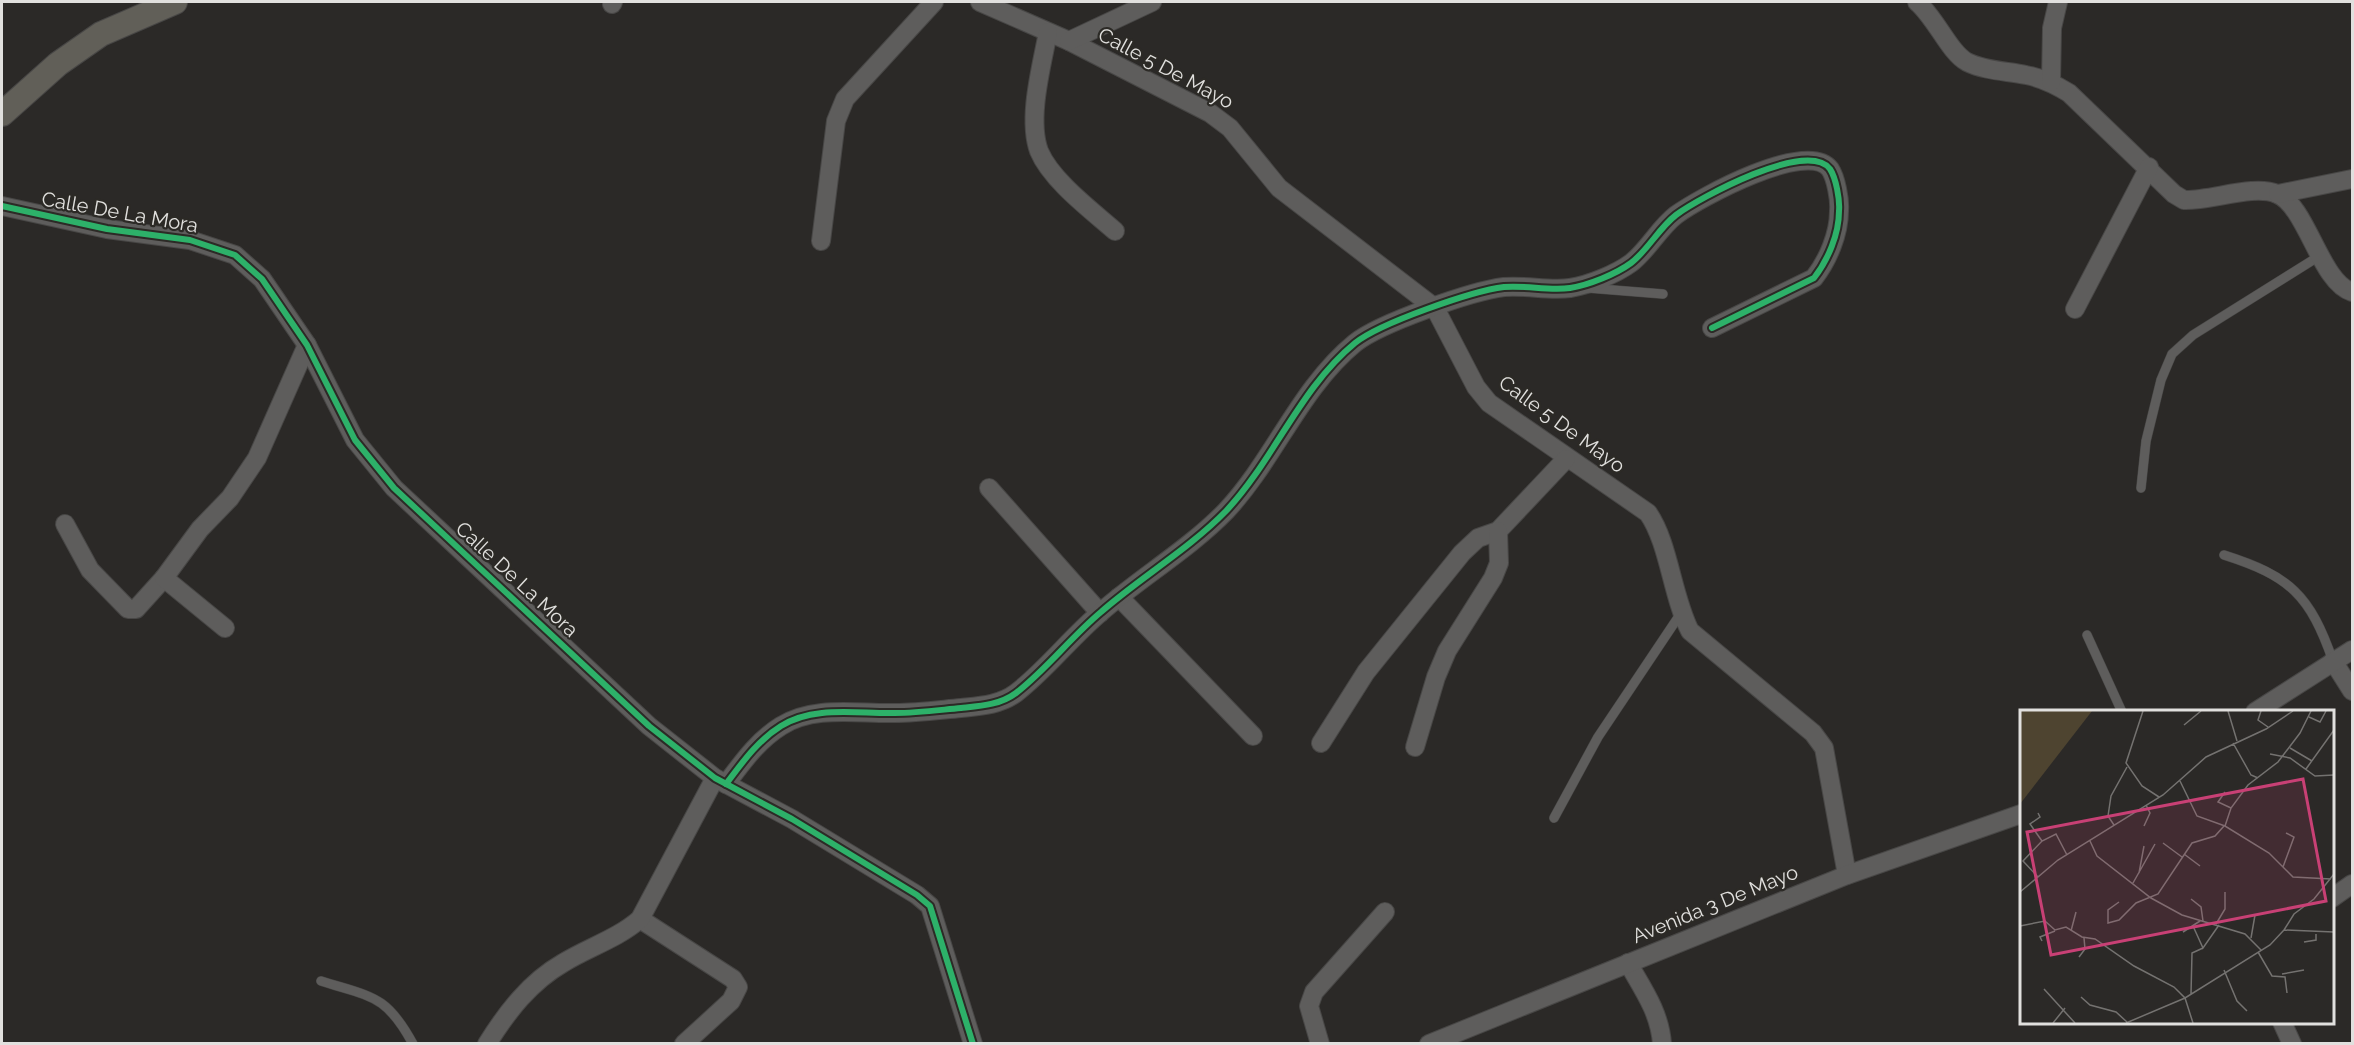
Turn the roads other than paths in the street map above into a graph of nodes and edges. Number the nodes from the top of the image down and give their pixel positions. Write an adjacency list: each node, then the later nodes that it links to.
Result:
1 (175, 2): 10 (main road)
2 (934, 2): 16 (street)
3 (980, 2): 7 (street, Calle 5 De Mayo)
4 (1917, 2): 9 (street)
5 (2058, 2): 9 (street)
6 (1141, 4): 8 (street)
7 (1048, 32): 8 (street, Calle 5 De Mayo); 15 (street)
8 (1069, 41): 21 (street, Calle 5 De Mayo)
9 (2051, 82): 11 (street)
10 (2, 114)
11 (2149, 167): 13 (street); 22 (street)
12 (2352, 179): 13 (street)
13 (2278, 194): 17 (street)
14 (2, 206): 24 (street, Calle De La Mora)
15 (1115, 231)
16 (821, 241)
17 (2321, 255): 19 (street); 26 (lane)
18 (1571, 288): 20 (lane); 21 (street); 23 (street)
19 (2352, 292)
20 (1663, 294)
21 (1435, 308): 25 (street, Calle 5 De Mayo); 32 (street)
22 (2075, 309)
23 (1712, 328)
24 (307, 345): 31 (street); 45 (street, Calle De La Mora)
25 (1566, 459): 29 (street); 34 (street, Calle 5 De Mayo)
26 (2142, 488)
27 (989, 489): 33 (street)
28 (65, 524): 31 (street)
29 (1498, 531): 43 (street); 44 (street)
30 (2224, 555): 38 (lane)
31 (164, 578): 35 (street)
32 (1119, 597): 33 (street); 42 (street)
33 (1100, 613): 45 (street)
34 (1681, 613): 47 (lane); 48 (street, Calle 5 De Mayo)
35 (225, 628)
36 (2087, 635): 40 (lane)
37 (2352, 650): 38 (street)
38 (2333, 661): 39 (street); 41 (street)
39 (2352, 692)
40 (2121, 710)
41 (2258, 710)
42 (1253, 736)
43 (1321, 743)
44 (1414, 747)
45 (720, 781): 52 (street); 59 (street, Calle De La Mora)
46 (2020, 814): 48 (street, Avenida 3 De Mayo)
47 (1554, 818)
48 (1847, 875): 53 (street, Avenida 3 De Mayo)
49 (2352, 884): 50 (street)
50 (2333, 897)
51 (1385, 912): 60 (street)
52 (640, 919): 57 (street); 58 (street)
53 (1628, 963): 61 (street, Avenida 3 De Mayo); 62 (street)
54 (321, 981): 56 (lane)
55 (2282, 1024): 63 (street)
56 (413, 1044)
57 (487, 1044)
58 (684, 1044)
59 (974, 1044)
60 (1320, 1044)
61 (1429, 1044)
62 (1662, 1044)
63 (2292, 1044)

